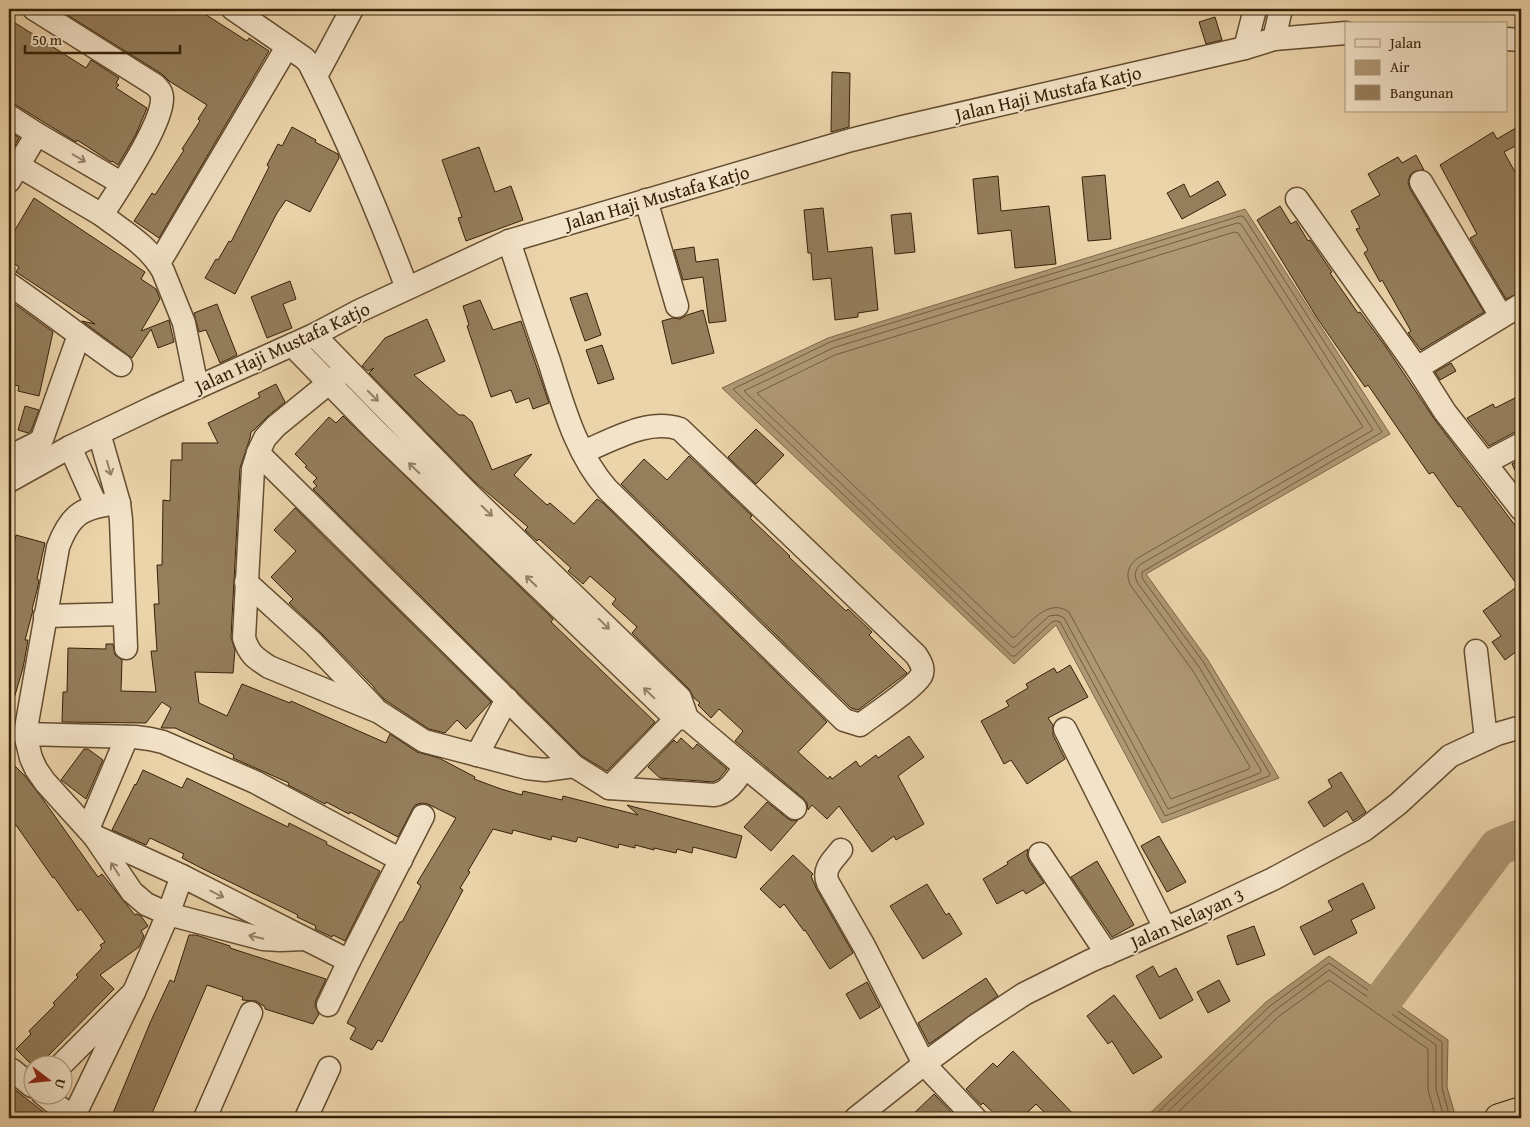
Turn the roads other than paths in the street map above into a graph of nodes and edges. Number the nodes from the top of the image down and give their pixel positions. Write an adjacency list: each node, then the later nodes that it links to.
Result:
1 (34, 9): 17 (street)
2 (233, 9): 10 (street)
3 (352, 9): 12 (street)
4 (1255, 9): 11 (street)
5 (1281, 9): 7 (street)
6 (1345, 33): 7 (street, Jalan Haji Mustafa Katjo)
7 (1274, 39): 11 (street, Jalan Haji Mustafa Katjo)
8 (1508, 39): 9 (street)
9 (1521, 40)
10 (288, 47): 12 (street); 22 (street)
11 (1245, 48): 19 (street, Jalan Haji Mustafa Katjo)
12 (316, 76): 24 (street)
13 (9, 116): 14 (street)
14 (38, 134): 15 (street); 17 (street, one-way to 17)
15 (14, 174): 20 (street)
16 (1421, 182): 27 (street)
17 (121, 183): 20 (street)
18 (1297, 199): 32 (street)
19 (646, 200): 21 (street, Jalan Haji Mustafa Katjo); 26 (street)
20 (102, 216): 22 (street)
21 (509, 241): 24 (street, Jalan Haji Mustafa Katjo); 38 (street)
22 (159, 263): 34 (street)
23 (9, 284): 28 (street)
24 (407, 288): 29 (street, Jalan Haji Mustafa Katjo)
25 (1521, 305): 27 (street)
26 (677, 306)
27 (1501, 316): 32 (street)
28 (79, 335): 31 (street); 40 (street)
29 (314, 336): 30 (street, Jalan Haji Mustafa Katjo); 33 (street)
30 (292, 345): 33 (street); 34 (street, Jalan Haji Mustafa Katjo)
31 (121, 366)
32 (1416, 368): 41 (street)
33 (338, 376): 39 (street); 53 (street)
34 (197, 387): 35 (street, Jalan Haji Mustafa Katjo)
35 (98, 433): 37 (street, Jalan Haji Mustafa Katjo); 43 (street, one-way to 43)
36 (1521, 444): 41 (street)
37 (70, 447): 42 (street, Jalan Haji Mustafa Katjo); 44 (street)
38 (583, 452): 38 (street)
39 (258, 453): 46 (street); 51 (street)
40 (9, 457)
41 (1485, 463): 45 (street)
42 (9, 481)
43 (119, 502): 44 (street); 47 (street)
44 (96, 505): 48 (street)
45 (1521, 509)
46 (246, 582): 52 (street); 52 (street)
47 (124, 614): 48 (street); 49 (street)
48 (45, 616): 56 (street)
49 (126, 648)
50 (1476, 651): 58 (street)
51 (506, 699): 59 (street); 60 (street)
52 (379, 712): 59 (street)
53 (681, 712): 61 (street); 62 (street)
54 (1521, 727): 58 (street, Jalan Nelayan 3)
55 (1065, 729): 71 (street)
56 (25, 734): 57 (street); 65 (street)
57 (127, 737): 65 (street); 68 (street)
58 (1486, 739): 71 (street, Jalan Nelayan 3)
59 (477, 755): 60 (street)
60 (574, 766): 62 (street)
61 (745, 767): 62 (street); 63 (street)
62 (609, 788)
63 (795, 808)
64 (423, 816): 68 (street)
65 (91, 833): 69 (street); 70 (street, one-way to 65)
66 (840, 850): 79 (street)
67 (1040, 854): 73 (street)
68 (401, 860): 74 (street)
69 (182, 876): 70 (street); 72 (street, one-way to 72)
70 (168, 914): 72 (street, one-way to 70); 75 (street)
71 (1165, 928): 73 (street, Jalan Nelayan 3)
72 (305, 939): 74 (street)
73 (1107, 954): 79 (street, Jalan Nelayan 3)
74 (349, 961): 76 (street)
75 (134, 992): 78 (street); 85 (street)
76 (328, 1005)
77 (251, 1013): 86 (street)
78 (72, 1054)
79 (924, 1064): 88 (street, Jalan Nelayan 3); 89 (street)
80 (329, 1068): 87 (street)
81 (12, 1070): 82 (street)
82 (22, 1078)
83 (56, 1104): 85 (street)
84 (1521, 1111): 90 (highway)
85 (73, 1118)
86 (205, 1118)
87 (306, 1118)
88 (856, 1118)
89 (975, 1118)
90 (1499, 1118)

